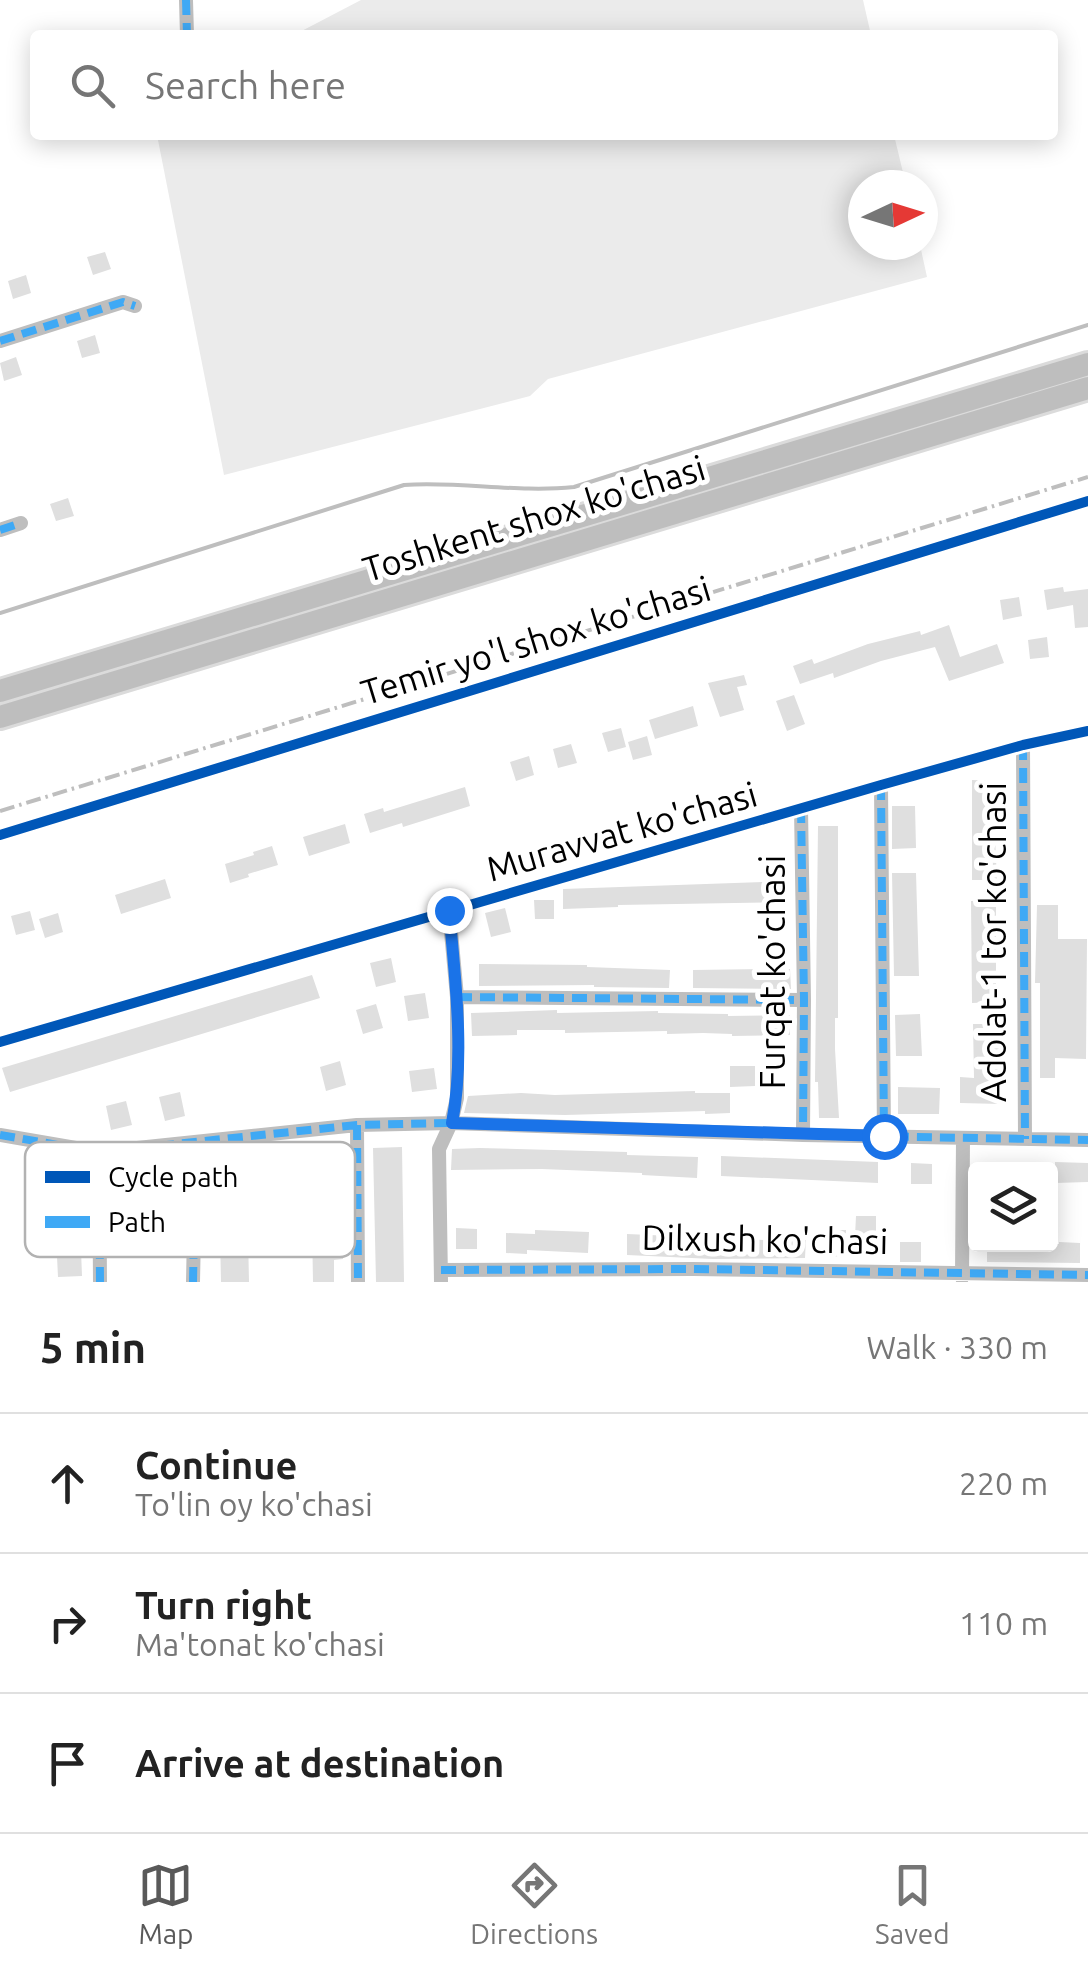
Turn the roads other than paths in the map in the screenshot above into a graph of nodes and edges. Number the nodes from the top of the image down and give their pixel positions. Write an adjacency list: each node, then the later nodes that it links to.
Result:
1 (186, 0): 2 (street)
2 (187, 30)
3 (134, 306): 4 (street)
4 (0, 341)
5 (1088, 364): 10 (highway)
6 (1088, 388): 11 (highway, Toshkent shox ko'chasi)
7 (1088, 501): 16 (street, Temir yo'l shox ko'chasi)
8 (21, 523): 9 (street)
9 (0, 530)
10 (0, 691)
11 (0, 717)
12 (1088, 731): 13 (street, Muravvat ko'chasi)
13 (1024, 745): 14 (street, Muravvat ko'chasi); 27 (street, Adolat-1 tor ko'chasi)
14 (881, 786): 15 (street, Muravvat ko'chasi); 25 (street)
15 (801, 808): 17 (street, Muravvat ko'chasi); 19 (street, Furqat ko'chasi)
16 (0, 834)
17 (449, 910): 18 (street); 20 (street, Muravvat ko'chasi)
18 (457, 997): 19 (street); 21 (street)
19 (804, 1000): 24 (street, Furqat ko'chasi)
20 (0, 1042)
21 (452, 1123): 22 (street); 24 (street); 34 (street)
22 (356, 1126): 30 (street); 38 (street)
23 (0, 1135): 29 (street)
24 (804, 1135): 25 (street)
25 (884, 1136): 26 (street)
26 (963, 1138): 27 (street); 35 (street)
27 (1025, 1139): 28 (street)
28 (1088, 1140)
29 (41, 1142)
30 (198, 1142)
31 (100, 1257): 36 (street)
32 (193, 1257): 37 (street)
33 (1088, 1274): 35 (street, Dilxush ko'chasi)
34 (441, 1276): 35 (street, Dilxush ko'chasi)
35 (962, 1277)
36 (100, 1282)
37 (192, 1282)
38 (358, 1282)

